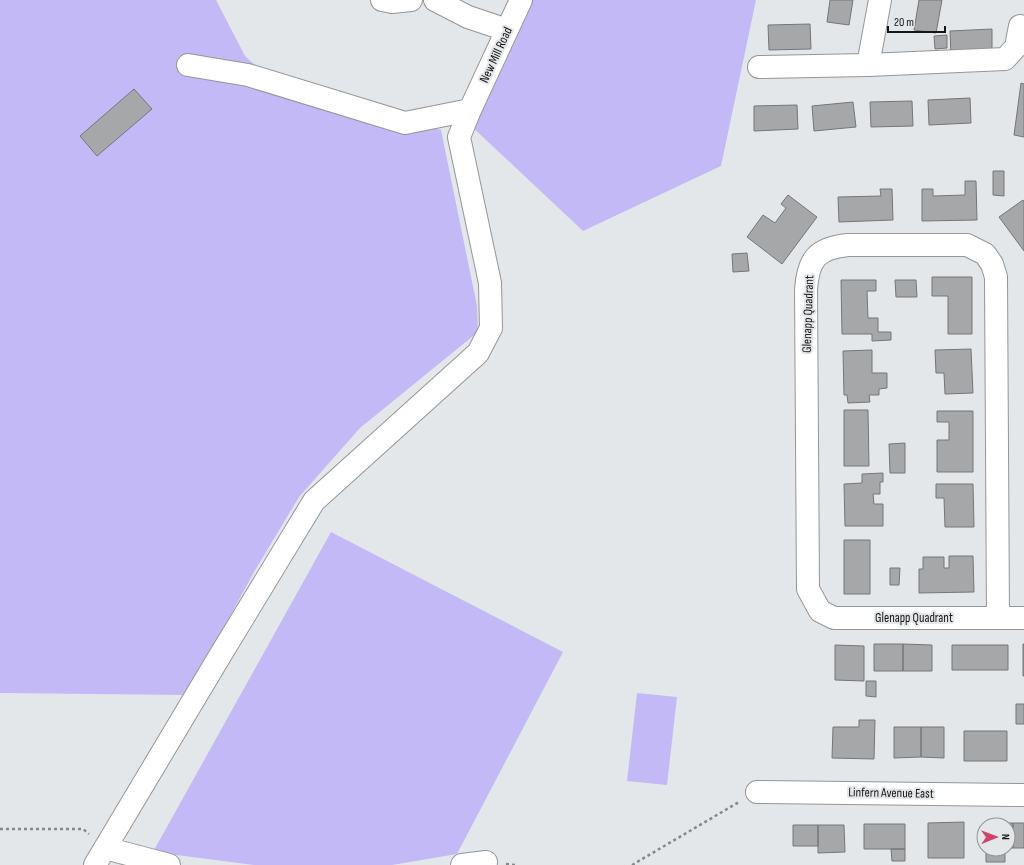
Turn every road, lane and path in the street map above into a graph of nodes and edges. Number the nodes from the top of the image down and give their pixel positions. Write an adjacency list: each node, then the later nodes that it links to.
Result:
1 (382, 0): 2 (street)
2 (412, 0)
3 (435, 0): 7 (street)
4 (521, 0): 7 (street, New Mill Road)
5 (880, 0): 9 (street)
6 (1024, 27): 9 (street)
7 (507, 30): 11 (street, New Mill Road)
8 (188, 65): 11 (street)
9 (868, 65): 10 (street)
10 (759, 67)
11 (470, 110): 17 (street, New Mill Road)
12 (998, 618): 12 (street, Glenapp Quadrant); 13 (street, Glenapp Quadrant)
13 (1024, 618)
14 (757, 792): 15 (street, Linfern Avenue East); 21 (path)
15 (1024, 795)
16 (0, 830): 17 (path)
17 (100, 857): 19 (street)
18 (486, 862): 20 (street)
19 (169, 865)
20 (462, 865)
21 (632, 865)

